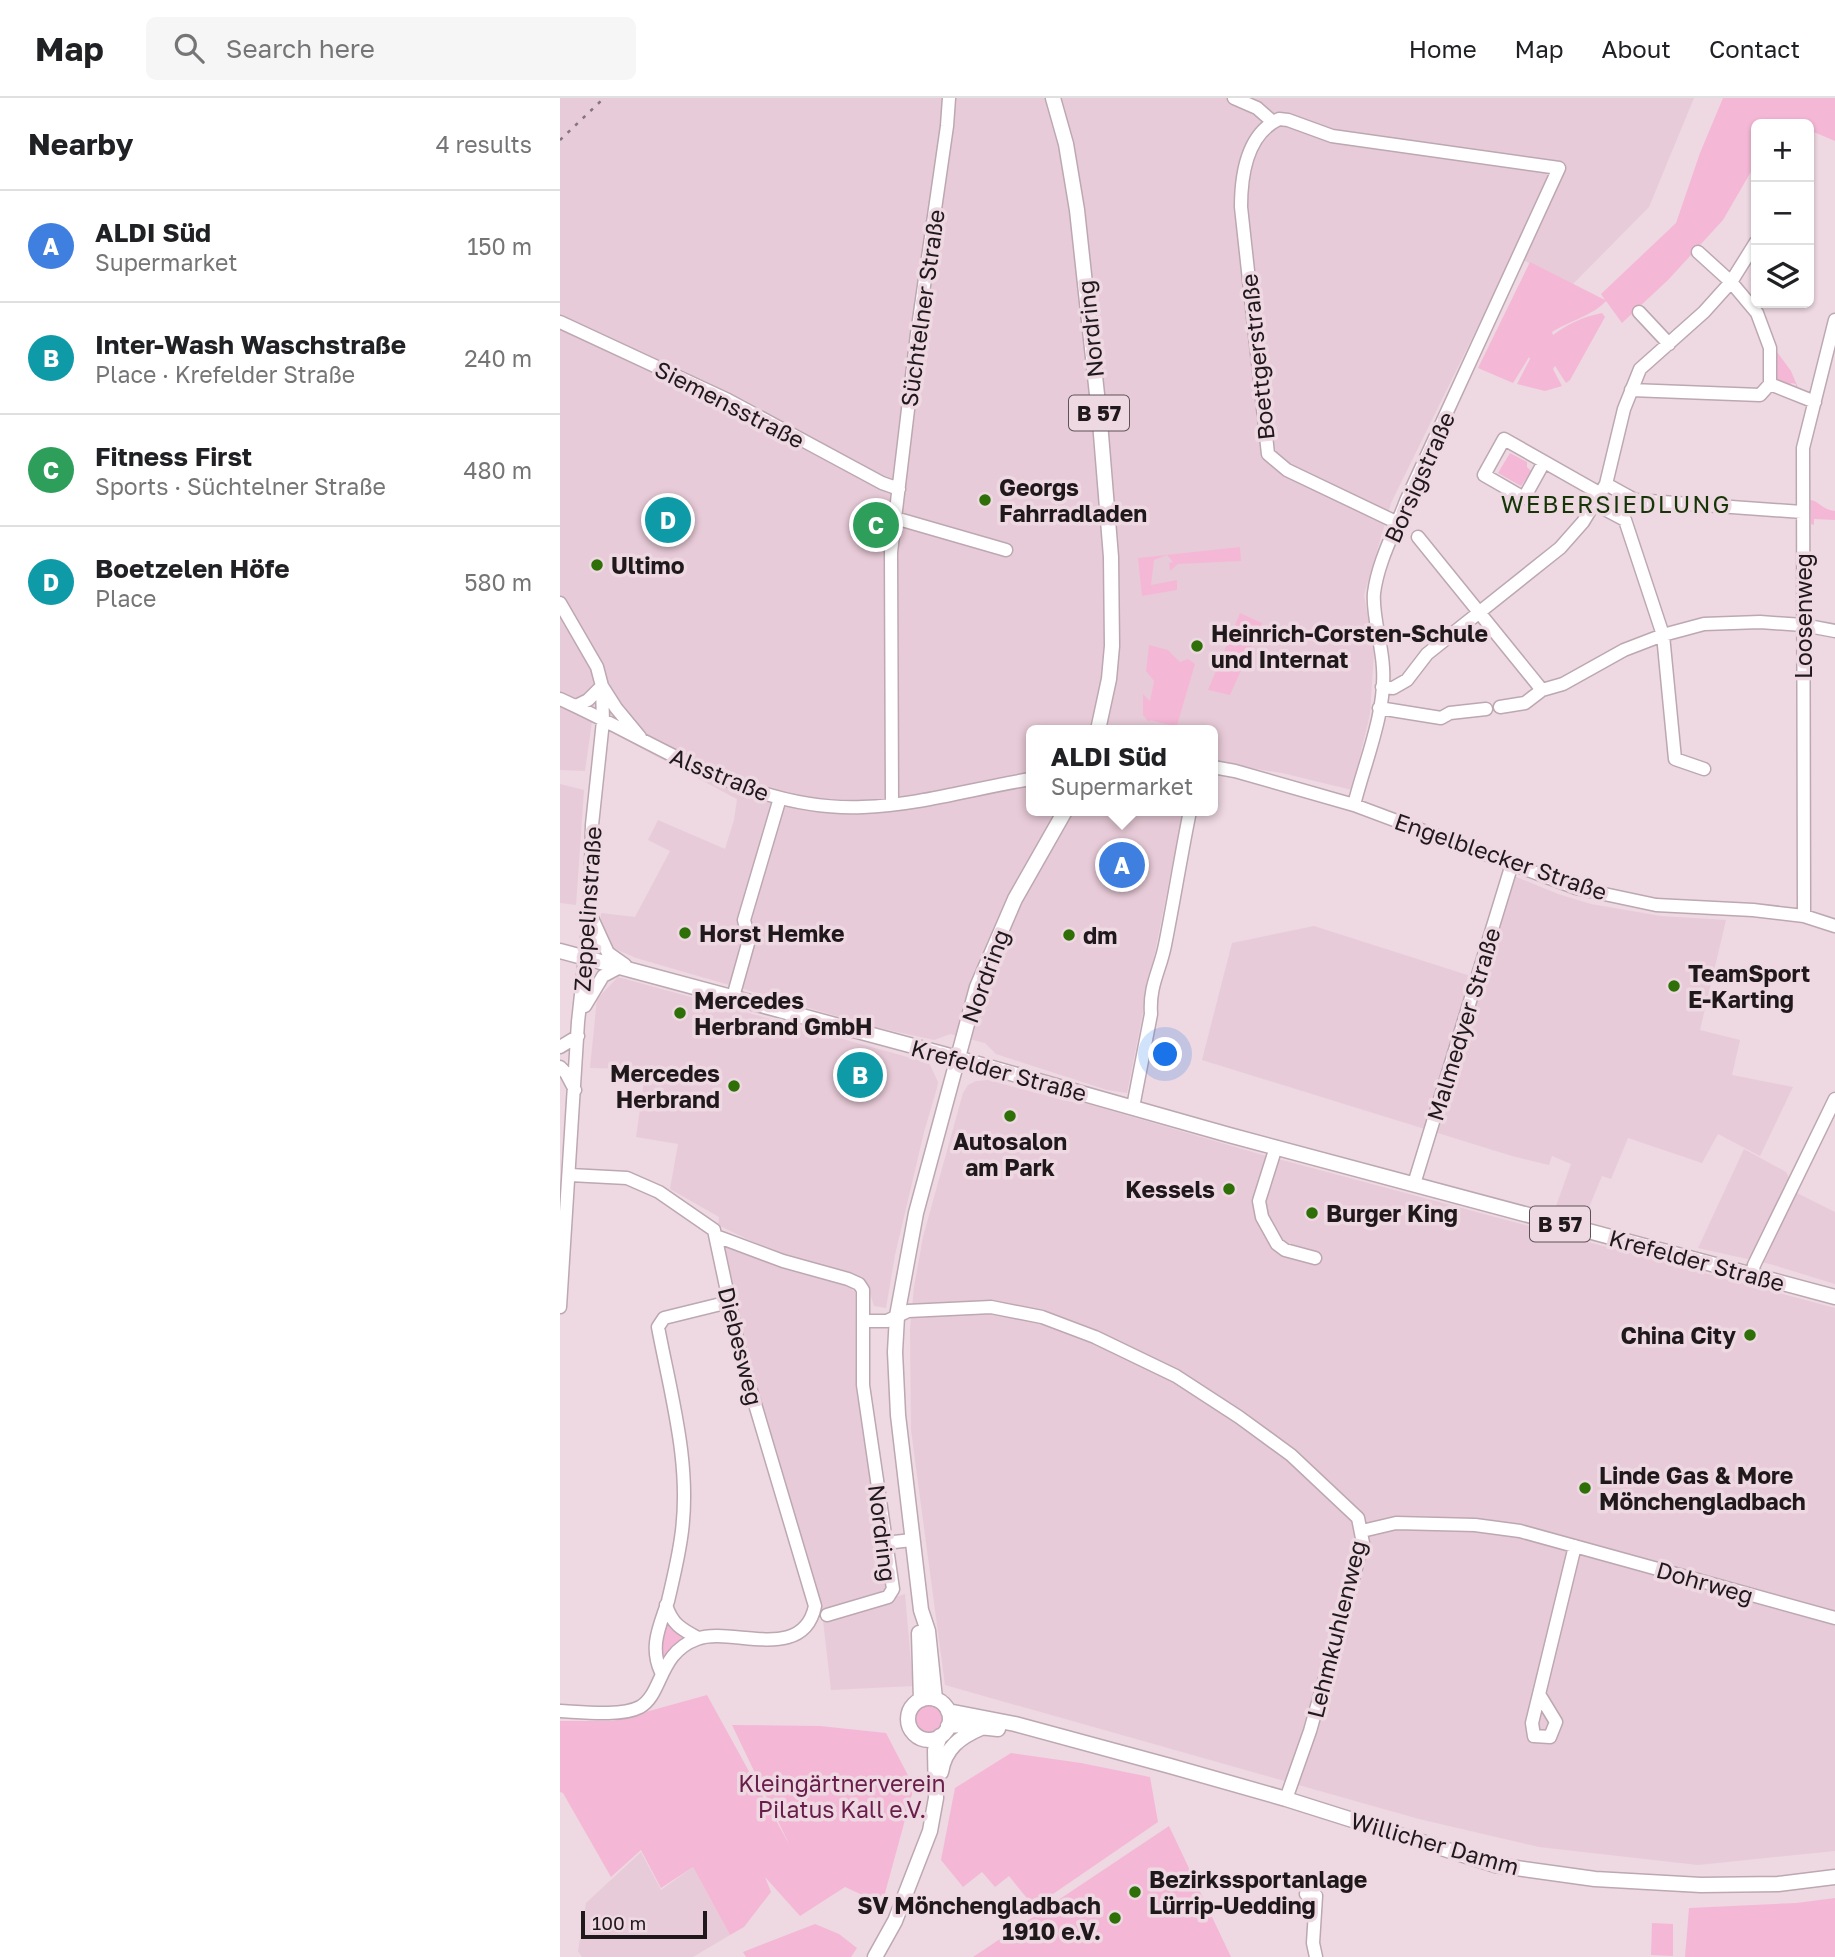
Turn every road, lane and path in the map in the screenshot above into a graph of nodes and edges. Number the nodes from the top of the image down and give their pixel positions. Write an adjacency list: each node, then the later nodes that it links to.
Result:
1 (949, 98): 16 (street, Süchtelner Straße)
2 (1052, 98): 37 (main road, Nordring / B 57)
3 (1234, 98): 4 (street)
4 (1273, 122): 20 (street, Boettgerstraße); 20 (street, Borsigstraße)
5 (1754, 245): 7 (street)
6 (1698, 252): 7 (street)
7 (1731, 282): 11 (street); 12 (street)
8 (1639, 312): 11 (street)
9 (1835, 320): 14 (street, Loosenweg)
10 (560, 322): 16 (street, Siemensstraße)
11 (1669, 344): 13 (street)
12 (1770, 384): 13 (street); 14 (street)
13 (1631, 390): 17 (street)
14 (1815, 402): 18 (street, Loosenweg)
15 (1544, 462): 15 (street); 17 (street)
16 (899, 489): 19 (street, Süchtelner Straße)
17 (1601, 494): 18 (street); 24 (street); 27 (street)
18 (1802, 512): 25 (street, Loosenweg)
19 (895, 518): 22 (street); 43 (street, Süchtelner Straße)
20 (1398, 523): 29 (street, Borsigstraße)
21 (1418, 537): 24 (street)
22 (1006, 550)
23 (560, 603): 28 (street)
24 (1478, 614): 29 (street); 30 (street)
25 (1803, 625): 26 (street); 27 (street); 49 (street, Loosenweg)
26 (1835, 631)
27 (1663, 635): 30 (street); 40 (street)
28 (602, 686): 32 (street); 36 (street, Zeppelinstraße); 38 (street)
29 (1382, 687): 33 (street, Borsigstraße)
30 (1542, 691): 34 (street)
31 (560, 699): 32 (street, Alsstraße)
32 (576, 706): 36 (street, Alsstraße)
33 (1379, 708): 35 (street); 44 (street, Borsigstraße)
34 (1500, 708)
35 (1486, 709)
36 (603, 720): 38 (street, Alsstraße); 48 (street, Zeppelinstraße)
37 (1099, 725)
38 (645, 742): 42 (street, Alsstraße)
39 (1218, 768): 44 (street, Engelblecker Straße)
40 (1704, 769)
41 (1026, 780): 43 (street)
42 (780, 799): 43 (street, Alsstraße); 54 (street)
43 (892, 804)
44 (1354, 804): 47 (street, Engelblecker Straße)
45 (1062, 816): 58 (main road, Nordring)
46 (1189, 816): 62 (street)
47 (1512, 864): 49 (street, Engelblecker Straße); 65 (street, Malmedyer Straße)
48 (590, 912): 52 (street, Zeppelinstraße); 53 (street)
49 (1804, 916): 50 (street, Engelblecker Straße)
50 (1835, 926)
51 (560, 951): 52 (main road, Krefelder Straße)
52 (585, 958): 53 (main road, Krefelder Straße); 55 (street, Zeppelinstraße)
53 (626, 968): 54 (main road, Krefelder Straße); 55 (street)
54 (733, 997): 58 (main road, Krefelder Straße)
55 (578, 1022): 56 (street, Zeppelinstraße)
56 (578, 1036): 57 (street); 60 (street, Zeppelinstraße)
57 (560, 1047)
58 (958, 1058): 62 (main road, Krefelder Straße / B 57); 72 (main road, Nordring)
59 (560, 1067): 60 (street)
60 (575, 1090): 64 (street, Zeppelinstraße)
61 (1835, 1099): 68 (street)
62 (1133, 1107): 63 (main road, Krefelder Straße / B 57)
63 (1276, 1147): 65 (main road, Krefelder Straße / B 57); 67 (street)
64 (569, 1175): 66 (street); 71 (street, Zeppelinstraße)
65 (1414, 1184): 68 (main road, Krefelder Straße / B 57)
66 (716, 1236): 70 (street, Diebesweg); 73 (street, Nordring)
67 (1315, 1258)
68 (1752, 1274): 69 (main road, Krefelder Straße / B 57)
69 (1835, 1297)
70 (729, 1302): 78 (street); 81 (street, Diebesweg)
71 (560, 1307)
72 (897, 1316): 73 (street); 74 (street, Lehmkuhlenweg); 75 (main road, Nordring)
73 (864, 1321): 76 (street, Nordring)
74 (1362, 1531): 77 (street, Dohrweg); 92 (street, Lehmkuhlenweg)
75 (912, 1540): 76 (street); 84 (main road, Nordring)
76 (885, 1543): 79 (street, Nordring)
77 (1575, 1546): 80 (street, Dohrweg); 83 (street)
78 (666, 1605): 81 (street); 82 (street)
79 (827, 1615)
80 (1835, 1618)
81 (698, 1638): 82 (street)
82 (661, 1672): 85 (street)
83 (1539, 1694)
84 (928, 1699): 86 (main road); 90 (main road)
85 (560, 1711)
86 (948, 1711): 88 (main road); 89 (main road, Willicher Damm)
87 (984, 1727): 88 (main road, Willicher Damm); 89 (main road, Willicher Damm); 91 (main road)
88 (944, 1731): 90 (main road); 91 (main road)
89 (1044, 1734): 92 (main road, Willicher Damm)
90 (924, 1739): 93 (main road)
91 (936, 1798): 93 (main road)
92 (1286, 1799): 94 (main road, Willicher Damm)
93 (919, 1858): 96 (main road)
94 (1835, 1877)
95 (1307, 1894): 97 (street)
96 (875, 1957)
97 (1316, 1957)

